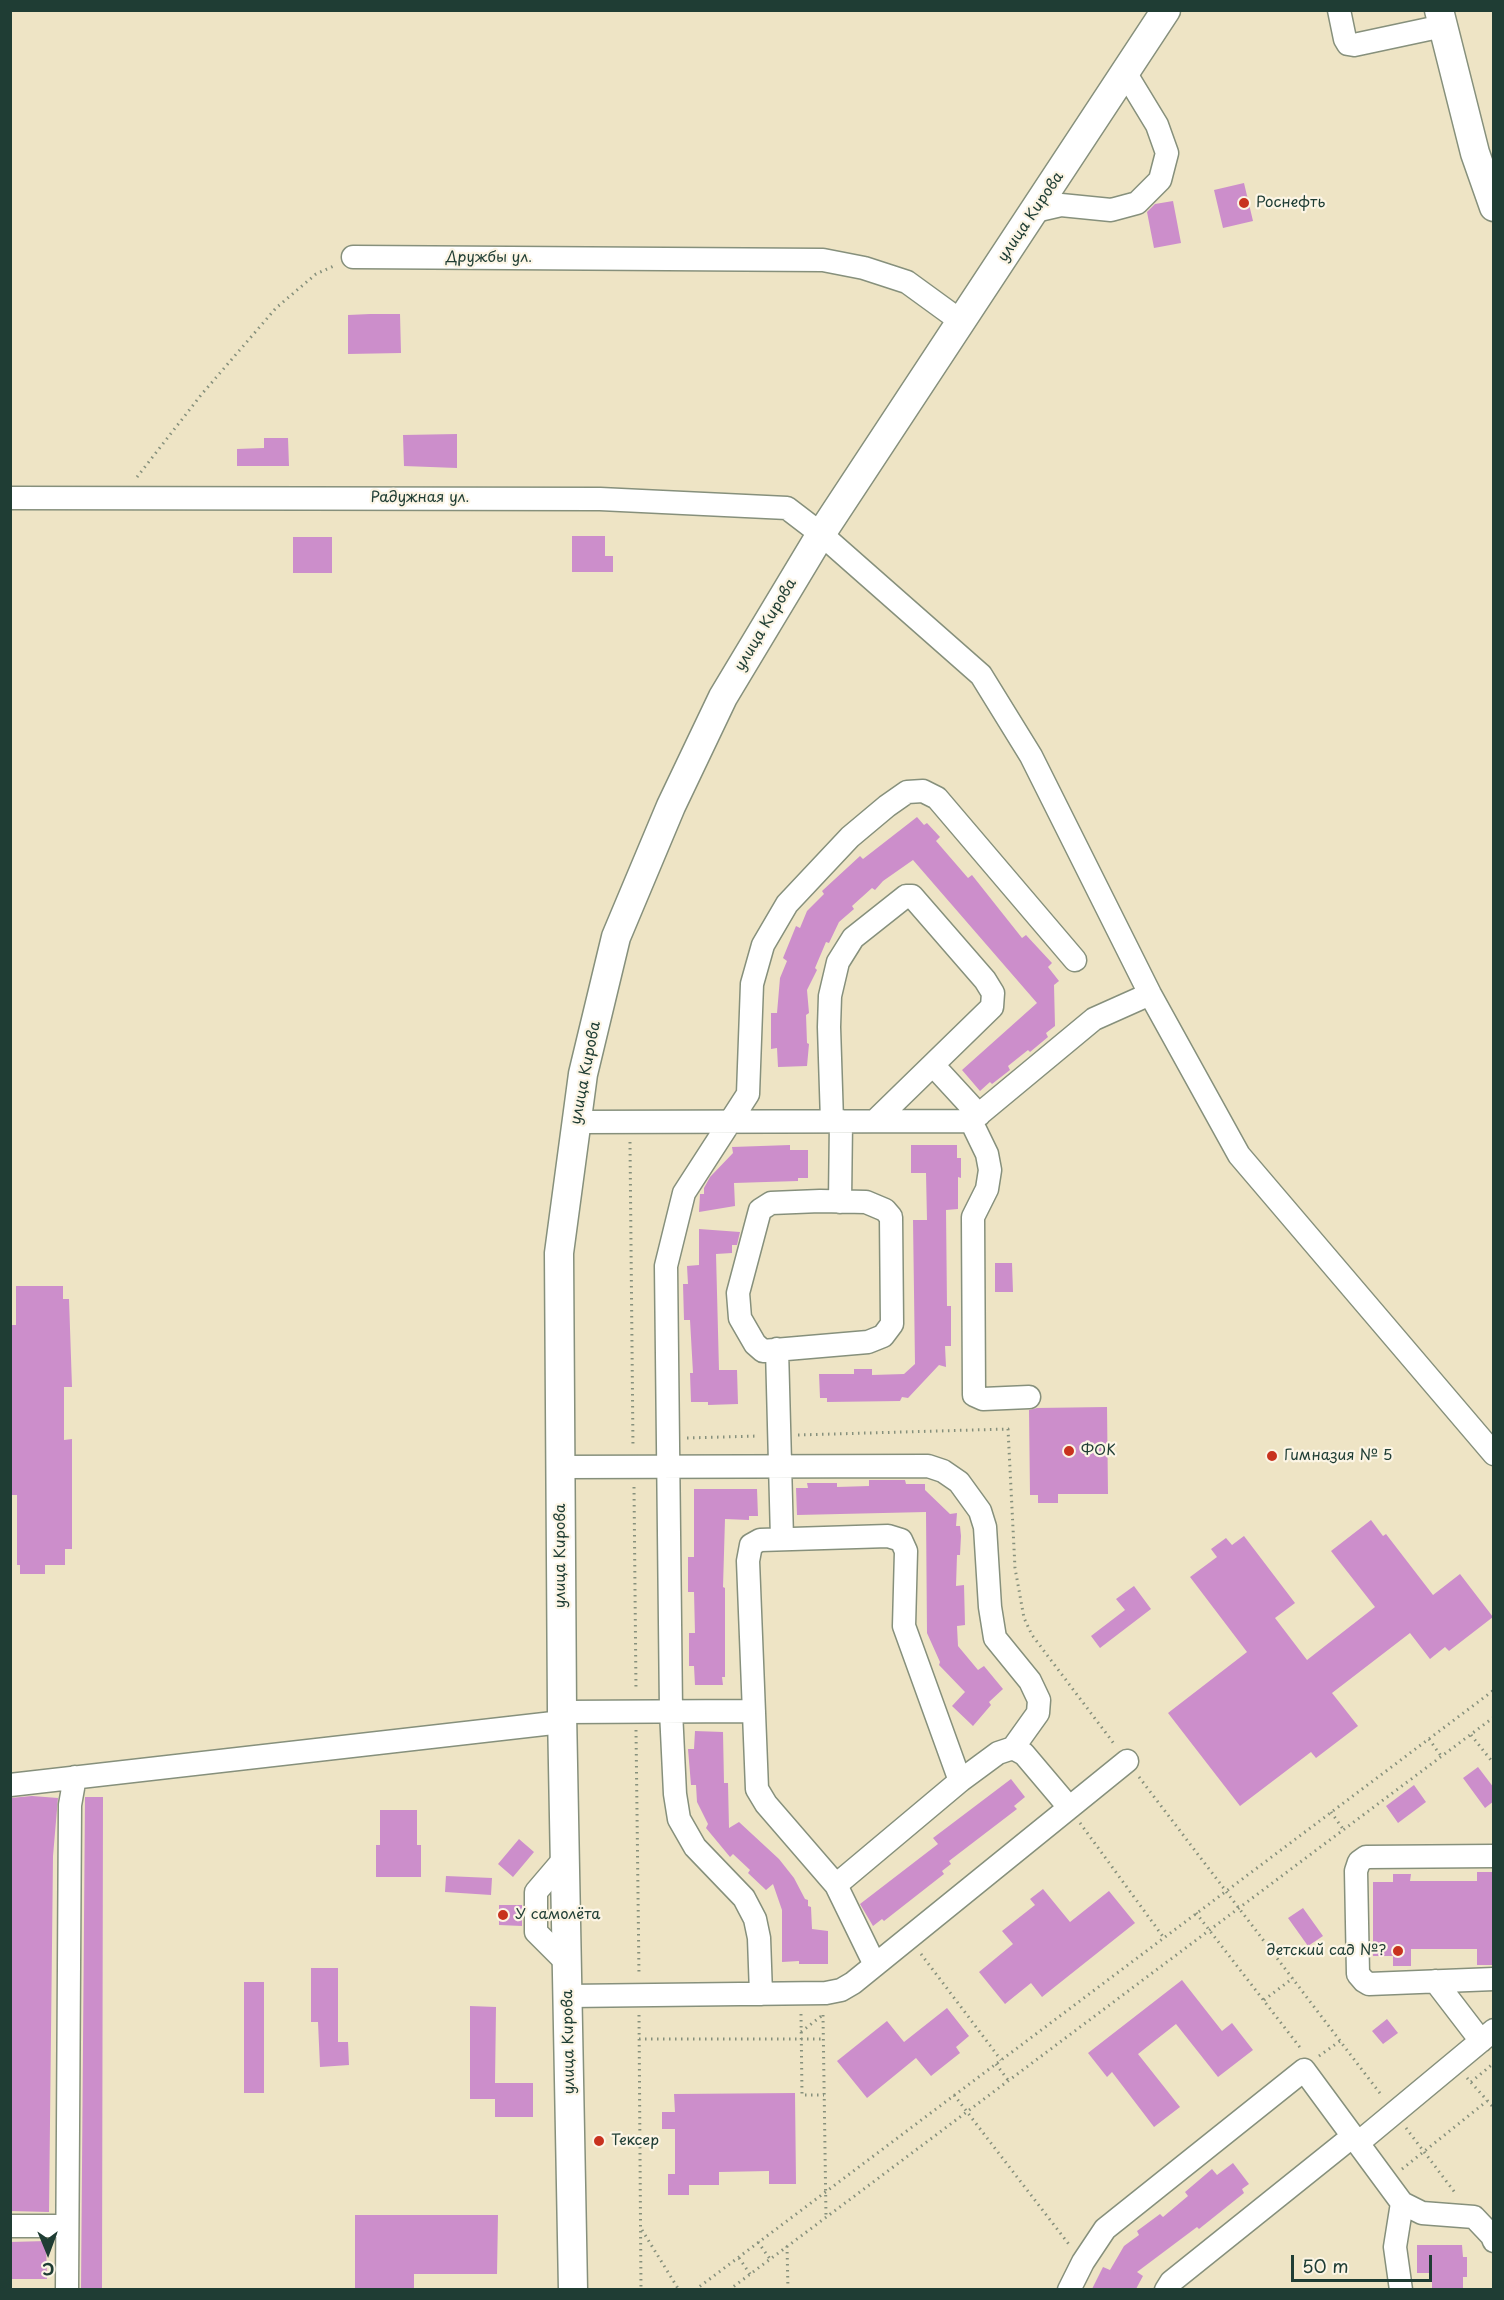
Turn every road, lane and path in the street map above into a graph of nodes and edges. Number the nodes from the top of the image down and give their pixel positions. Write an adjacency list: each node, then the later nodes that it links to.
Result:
1 (1166, 10): 4 (main road, улица Кирова)
2 (1339, 10): 3 (street)
3 (1444, 16): 5 (main road); 6 (main road)
4 (1126, 75): 7 (main road, улица Кирова); 7 (street)
5 (1494, 163)
6 (1494, 207)
7 (1035, 210): 9 (main road, улица Кирова)
8 (353, 257): 9 (street, Дружбы ул.); 11 (path)
9 (962, 322): 12 (main road, улица Кирова)
10 (10, 498): 11 (street, Радужная ул.)
11 (103, 498): 12 (street, Радужная ул.)
12 (821, 534): 14 (street, Радужная ул.); 18 (main road, улица Кирова)
13 (1076, 960): 19 (street)
14 (1150, 993): 16 (street); 26 (street, Радужная ул.)
15 (933, 1065): 16 (street); 17 (street); 20 (street)
16 (975, 1118): 20 (street); 23 (street)
17 (836, 1121): 19 (street); 20 (street); 21 (street)
18 (577, 1122): 19 (street); 28 (main road, улица Кирова)
19 (731, 1122): 25 (street)
20 (875, 1122)
21 (840, 1202): 22 (street); 22 (street)
22 (777, 1349): 24 (street)
23 (1029, 1397)
24 (779, 1436): 25 (path); 27 (street); 40 (path)
25 (668, 1438): 29 (street)
26 (1494, 1454)
27 (780, 1466): 29 (street); 30 (street); 38 (street)
28 (561, 1467): 29 (street); 34 (main road, улица Кирова)
29 (668, 1467): 32 (street)
30 (782, 1539): 33 (street); 43 (street)
31 (1494, 1690): 37 (path)
32 (671, 1711): 33 (street); 34 (street); 61 (street)
33 (754, 1711): 49 (street)
34 (562, 1717): 42 (street); 62 (main road, улица Кирова)
35 (1494, 1717): 36 (path)
36 (1470, 1734): 39 (path); 41 (path)
37 (1429, 1739): 39 (path); 46 (path)
38 (1013, 1748): 43 (street); 45 (street)
39 (1442, 1756): 47 (path)
40 (1126, 1761): 45 (street); 50 (path)
41 (1494, 1764)
42 (75, 1777): 44 (street); 91 (street)
43 (960, 1781): 49 (street)
44 (10, 1785)
45 (1071, 1811): 54 (path); 56 (street)
46 (1331, 1812): 47 (path); 50 (path)
47 (1343, 1829): 51 (path)
48 (1494, 1856): 59 (street)
49 (836, 1885): 56 (street)
50 (1226, 1891): 51 (path); 52 (path)
51 (1239, 1907): 53 (path); 57 (path)
52 (1196, 1913): 53 (path); 54 (path)
53 (1209, 1930): 63 (path); 75 (path)
54 (1164, 1938): 70 (path)
55 (920, 1952): 70 (path)
56 (875, 1965): 60 (street)
57 (1293, 1978): 63 (path); 68 (path)
58 (1494, 1979): 59 (street)
59 (1435, 1981): 64 (street)
60 (812, 1993): 61 (street); 66 (path); 67 (path)
61 (761, 1994): 62 (street)
62 (568, 1996): 100 (main road, улица Кирова)
63 (1264, 2000): 69 (path)
64 (1487, 2035): 72 (street)
65 (639, 2039): 66 (path)
66 (801, 2039): 67 (path); 77 (path)
67 (823, 2039): 77 (path)
68 (1340, 2041): 71 (path); 82 (path)
69 (1305, 2053)
70 (1001, 2060): 74 (path)
71 (1311, 2062)
72 (1454, 2063): 76 (path); 82 (street)
73 (1494, 2063): 76 (path)
74 (996, 2064): 75 (path); 78 (path)
75 (1008, 2080): 81 (path)
76 (1471, 2082): 79 (path)
77 (824, 2095): 86 (path)
78 (954, 2095): 81 (path); 86 (path)
79 (1487, 2101): 80 (path); 84 (path)
80 (1494, 2108)
81 (967, 2111): 88 (path); 97 (path)
82 (1395, 2113): 83 (street); 84 (path)
83 (1355, 2140): 85 (street); 97 (street); 106 (street)
84 (1424, 2152): 85 (path); 89 (path)
85 (1387, 2182): 87 (street)
86 (825, 2192): 88 (path); 93 (path)
87 (1402, 2203): 89 (street); 107 (street)
88 (826, 2217): 94 (path)
89 (1486, 2224)
90 (10, 2226): 91 (street)
91 (67, 2226): 99 (street)
92 (641, 2228): 101 (path)
93 (758, 2242): 95 (path); 96 (path)
94 (787, 2246): 96 (path); 104 (path)
95 (739, 2257): 98 (path); 102 (path)
96 (770, 2259): 98 (path)
97 (1083, 2262): 105 (street)
98 (750, 2274): 103 (path)
99 (67, 2289)
100 (573, 2289)
101 (679, 2289)
102 (696, 2289)
103 (729, 2289)
104 (788, 2289)
105 (1069, 2289)
106 (1166, 2289)
107 (1401, 2289)

